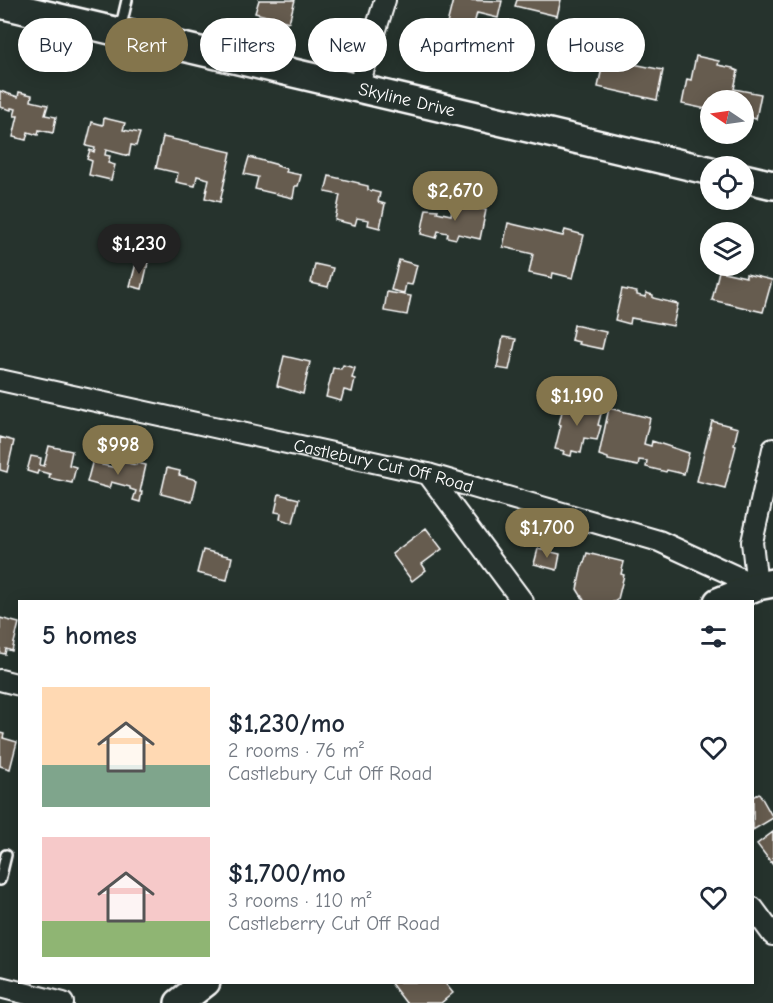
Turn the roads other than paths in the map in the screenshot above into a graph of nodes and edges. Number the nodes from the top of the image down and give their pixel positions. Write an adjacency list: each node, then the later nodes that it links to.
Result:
1 (127, 0): 4 (lane)
2 (385, 0): 7 (street)
3 (0, 4): 5 (street, Skyline Drive)
4 (123, 18)
5 (105, 28)
6 (188, 48): 7 (street, Skyline Drive)
7 (357, 88): 8 (street, Skyline Drive)
8 (700, 168)
9 (754, 180): 10 (street)
10 (773, 185)
11 (0, 380): 13 (street, Castlebury Cut Off Road)
12 (773, 449): 14 (street)
13 (428, 474): 14 (street, Castlebury Cut Off Road); 15 (street)
14 (765, 585): 16 (street)
15 (522, 600)
16 (724, 600)
17 (0, 680): 18 (street)
18 (18, 684)
19 (6, 855): 20 (lane)
20 (0, 880)
21 (754, 909): 22 (street)
22 (773, 935)
23 (203, 984): 26 (street)
24 (0, 987): 25 (street)
25 (63, 1003)
26 (179, 1003)

